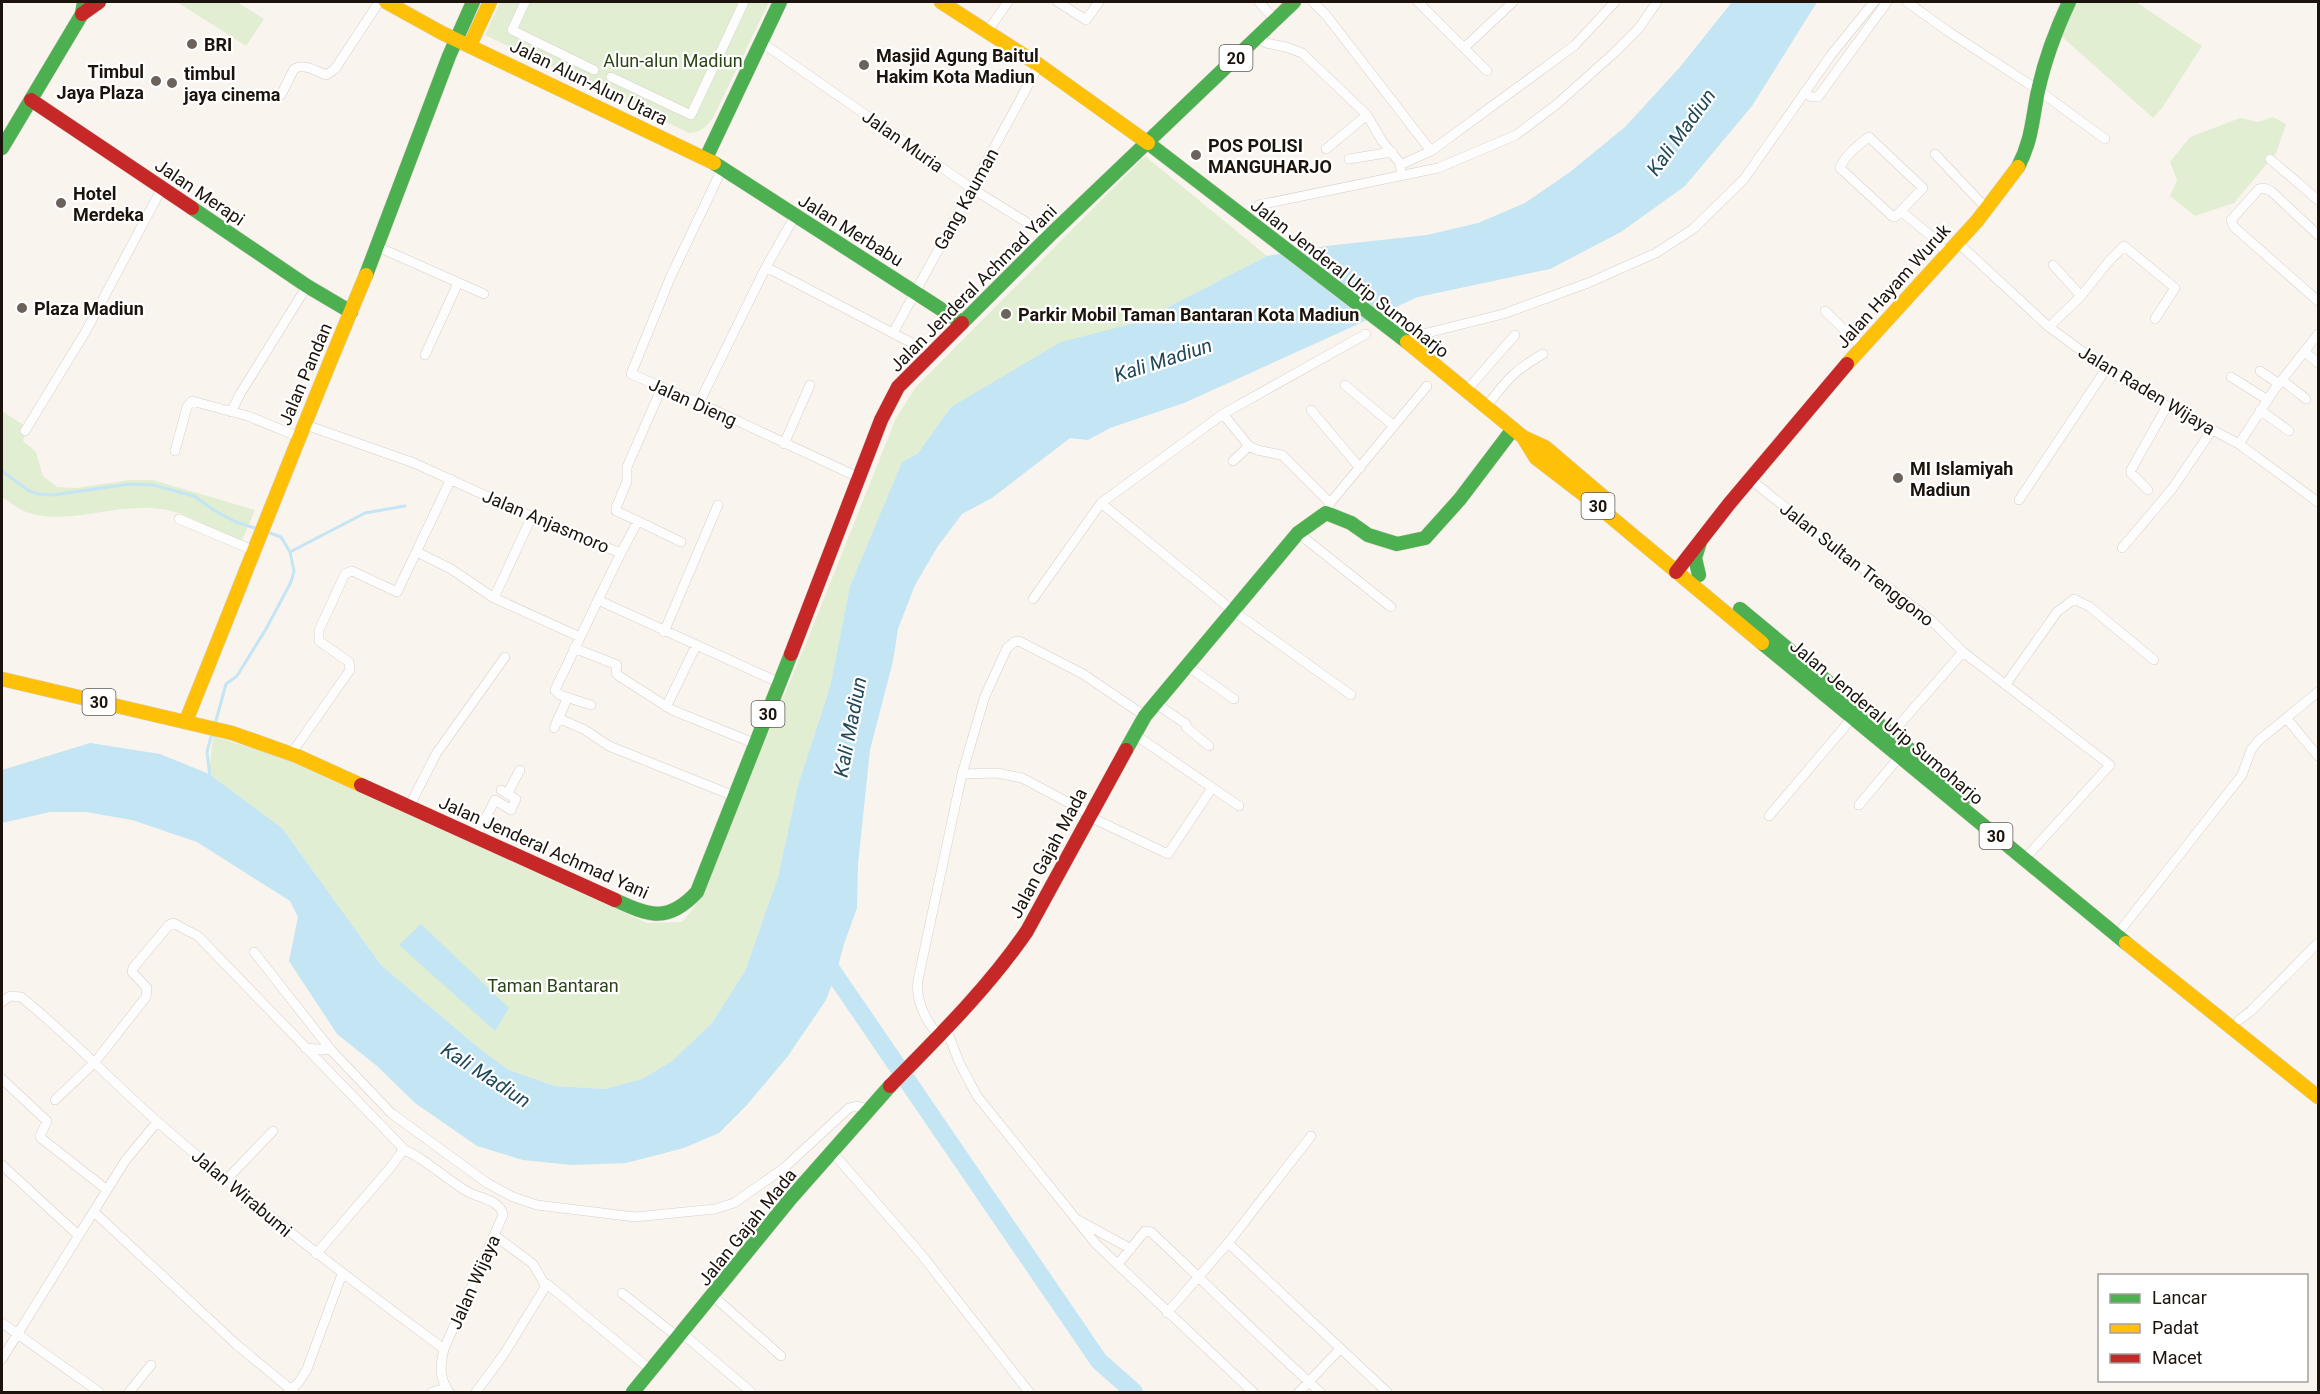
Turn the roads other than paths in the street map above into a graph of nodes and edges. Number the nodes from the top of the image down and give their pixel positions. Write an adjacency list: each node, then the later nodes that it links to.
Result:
1 (99, 2): 24 (main road)
2 (379, 2): 38 (street)
3 (386, 2): 28 (main road, Jalan Alun-Alun Utara)
4 (473, 2): 28 (main road, Jalan Pandan)
5 (490, 2): 30 (main road)
6 (525, 2): 33 (street)
7 (744, 2): 35 (street)
8 (780, 2): 29 (main road)
9 (941, 2): 26 (main road, Jalan Jenderal Urip Sumoharjo)
10 (1008, 2): 26 (street)
11 (1058, 2): 12 (street)
12 (1099, 2)
13 (1259, 2): 25 (street)
14 (1294, 2): 25 (main road, 20)
15 (1313, 2): 46 (street)
16 (1418, 2): 31 (street)
17 (1513, 2): 31 (street)
18 (1657, 2): 53 (street)
19 (1874, 2): 37 (street)
20 (1887, 2): 37 (street)
21 (1907, 2): 36 (street)
22 (2069, 2): 36 (main road, Jalan Hayam Wuruk)
23 (1611, 3): 46 (street)
24 (83, 8): 39 (main road)
25 (1276, 21): 27 (main road, 20)
26 (987, 32): 32 (main road, Jalan Jenderal Urip Sumoharjo)
27 (1258, 38): 40 (street); 42 (main road, 20)
28 (456, 39): 30 (main road, Jalan Alun-Alun Utara); 64 (main road, Jalan Pandan)
29 (760, 42): 48 (main road); 55 (street, Jalan Muria)
30 (470, 45): 48 (main road, Jalan Alun-Alun Utara)
31 (1465, 47): 34 (street)
32 (1039, 65): 42 (main road, Jalan Jenderal Urip Sumoharjo); 55 (street, Gang Kauman)
33 (594, 70)
34 (1487, 71)
35 (611, 77)
36 (2038, 90): 41 (street); 58 (main road, Jalan Hayam Wuruk)
37 (1804, 93): 83 (street)
38 (281, 95)
39 (31, 100): 43 (main road); 54 (main road, Jalan Merapi)
40 (1367, 115): 44 (street); 45 (street)
41 (2105, 139)
42 (1151, 146): 62 (main road, Jalan Jenderal Achmad Yani / 30); 83 (main road, Jalan Jenderal Urip Sumoharjo / 30)
43 (2, 148)
44 (1326, 149)
45 (1392, 152): 49 (street); 51 (street)
46 (1431, 152): 51 (street)
47 (1935, 154): 58 (street)
48 (706, 158): 52 (main road, Jalan Alun-Alun Utara)
49 (1348, 159)
50 (2270, 159): 56 (street)
51 (1400, 165): 53 (street)
52 (722, 169): 60 (main road, Jalan Merbabu); 97 (street, Jalan Dieng)
53 (1402, 177): 57 (street)
54 (162, 188): 69 (main road, Jalan Merapi); 109 (street)
55 (971, 188): 62 (street, Jalan Muria); 70 (street, Gang Kauman)
56 (2319, 200)
57 (1259, 205)
58 (1987, 209): 63 (main road, Jalan Hayam Wuruk)
59 (1902, 212): 59 (street); 65 (street)
60 (795, 216): 67 (street); 70 (main road, Jalan Merbabu)
61 (2319, 235): 73 (street)
62 (1048, 236): 77 (main road, Jalan Jenderal Achmad Yani / 30)
63 (1957, 242): 65 (main road, Jalan Hayam Wuruk); 78 (street, Jalan Raden Wijaya)
64 (378, 247): 68 (street); 75 (main road, Jalan Pandan)
65 (1947, 254): 84 (main road, Jalan Hayam Wuruk)
66 (2053, 265): 72 (street)
67 (766, 267): 79 (street); 101 (street)
68 (458, 283): 71 (street); 88 (street)
69 (308, 286): 75 (main road, Jalan Merapi); 106 (street)
70 (915, 291): 77 (main road, Jalan Merbabu); 79 (street, Gang Kauman)
71 (484, 294)
72 (2081, 296): 76 (street); 78 (street)
73 (2319, 302)
74 (1825, 311): 84 (street)
75 (351, 312): 110 (main road, Jalan Pandan)
76 (2155, 319)
77 (961, 322): 86 (main road, Jalan Jenderal Achmad Yani / 30)
78 (2049, 327): 90 (street, Jalan Raden Wijaya)
79 (893, 333): 86 (street)
80 (1366, 334): 107 (street)
81 (2319, 334): 85 (street)
82 (1515, 335): 98 (street)
83 (1397, 336): 98 (main road, Jalan Jenderal Urip Sumoharjo / 30)
84 (1862, 348): 122 (main road, Jalan Hayam Wuruk)
85 (2304, 351): 89 (street); 93 (street)
86 (931, 353): 120 (main road, Jalan Jenderal Achmad Yani / 30)
87 (1544, 354): 103 (street)
88 (425, 355)
89 (2319, 363)
90 (2106, 369): 102 (street, Jalan Raden Wijaya); 124 (street)
91 (2260, 371): 93 (street)
92 (2231, 377): 100 (street)
93 (2281, 382): 99 (street); 100 (street)
94 (810, 385): 114 (street)
95 (1345, 385): 108 (street)
96 (1427, 386): 108 (street)
97 (662, 387): 101 (street, Jalan Dieng); 131 (street)
98 (1466, 391): 103 (main road, Jalan Jenderal Urip Sumoharjo / 30)
99 (2306, 399)
100 (2268, 400): 105 (street)
101 (699, 403): 114 (street, Jalan Dieng)
102 (2167, 406): 111 (street, Jalan Raden Wijaya); 123 (street)
103 (1486, 407): 113 (main road, Jalan Jenderal Urip Sumoharjo / 30)
104 (1311, 410): 119 (street)
105 (2260, 410): 112 (street); 115 (street)
106 (233, 412): 110 (street, Jalan Anjasmoro); 117 (street, Jalan Anjasmoro)
107 (1223, 414): 116 (street); 125 (street)
108 (1394, 426): 119 (street)
109 (25, 430)
110 (301, 430): 121 (street, Jalan Anjasmoro); 136 (main road, Jalan Pandan)
111 (2212, 430): 115 (street, Jalan Raden Wijaya); 135 (street)
112 (2289, 431)
113 (1518, 433): 128 (main road); 139 (main road, Jalan Jenderal Urip Sumoharjo / 30)
114 (784, 444): 120 (street, Jalan Dieng)
115 (2239, 444): 126 (street, Jalan Raden Wijaya)
116 (1249, 446): 118 (street); 128 (street)
117 (175, 452)
118 (1233, 460)
119 (1360, 468): 128 (street)
120 (860, 478): 155 (main road, Jalan Jenderal Achmad Yani / 30)
121 (451, 479): 129 (street, Jalan Anjasmoro); 137 (street)
122 (1750, 479): 134 (main road, Jalan Hayam Wuruk); 150 (street, Jalan Sultan Trenggono)
123 (2148, 490)
124 (2019, 500)
125 (1101, 502): 142 (street); 145 (street)
126 (2319, 502)
127 (718, 505): 146 (street)
128 (1328, 508): 132 (main road, Jalan Gajah Mada)
129 (532, 516): 138 (street, Jalan Anjasmoro); 141 (street)
130 (179, 519): 136 (street)
131 (638, 521): 133 (street); 138 (street)
132 (1298, 533): 144 (street); 145 (main road, Jalan Gajah Mada)
133 (681, 542)
134 (1700, 542): 139 (main road, Jalan Hayam Wuruk); 140 (main road)
135 (2122, 548)
136 (255, 551): 168 (main road, Jalan Pandan)
137 (417, 552): 141 (street); 174 (street)
138 (621, 553): 143 (street, Jalan Anjasmoro)
139 (1680, 568): 140 (main road, Jalan Jenderal Urip Sumoharjo / 30); 165 (main road, Jalan Jenderal Urip Sumoharjo / 30)
140 (1699, 575): 170 (main road, Jalan Jenderal Urip Sumoharjo / 30)
141 (494, 598): 147 (street)
142 (1032, 599)
143 (598, 600): 146 (street); 147 (street, Jalan Anjasmoro)
144 (1391, 607)
145 (1232, 610): 153 (main road, Jalan Gajah Mada); 158 (street)
146 (664, 632): 148 (street)
147 (580, 637): 149 (street, Jalan Anjasmoro)
148 (696, 646): 155 (street); 163 (street)
149 (574, 648): 159 (street, Jalan Anjasmoro); 163 (street)
150 (1963, 652): 156 (street, Jalan Sultan Trenggono); 170 (street)
151 (505, 657): 183 (street)
152 (2154, 660): 156 (street)
153 (1186, 665): 160 (street); 161 (main road, Jalan Gajah Mada)
154 (2, 679): 168 (main road, Jalan Jenderal Achmad Yani / 30)
155 (780, 683): 172 (main road, Jalan Jenderal Achmad Yani / 30)
156 (2006, 684): 187 (street, Jalan Sultan Trenggono)
157 (2319, 692): 167 (street)
158 (1351, 695)
159 (568, 697): 162 (street); 166 (street)
160 (1234, 699)
161 (1155, 703): 164 (main road, Jalan Gajah Mada); 173 (street)
162 (591, 705)
163 (666, 706): 172 (street)
164 (1145, 716): 171 (main road, Jalan Gajah Mada); 178 (street)
165 (1853, 717): 175 (main road, Jalan Jenderal Urip Sumoharjo / 30); 185 (street)
166 (558, 718): 169 (street); 180 (street)
167 (2287, 719): 176 (street); 188 (street)
168 (191, 723): 174 (main road, Jalan Jenderal Achmad Yani / 30)
169 (554, 728)
170 (1892, 733): 187 (main road, Jalan Jenderal Urip Sumoharjo / 30)
171 (1134, 734): 179 (street); 184 (main road, Jalan Gajah Mada)
172 (756, 744): 180 (main road, Jalan Jenderal Achmad Yani / 30)
173 (1209, 746)
174 (291, 754): 183 (main road, Jalan Jenderal Achmad Yani / 30)
175 (1899, 756): 181 (street); 199 (main road, Jalan Jenderal Urip Sumoharjo / 30)
176 (2319, 756)
177 (520, 770): 186 (street)
178 (962, 774): 184 (street); 193 (street)
179 (1212, 788): 182 (street); 184 (street)
180 (734, 796): 186 (main road, Jalan Jenderal Achmad Yani / 30)
181 (1859, 805)
182 (1239, 806)
183 (409, 807): 186 (main road, Jalan Jenderal Achmad Yani / 30)
184 (1089, 815): 193 (main road, Jalan Gajah Mada)
185 (1769, 816)
186 (476, 837)
187 (2030, 853): 188 (main road, Jalan Jenderal Urip Sumoharjo / 30)
188 (2123, 927): 192 (main road, Jalan Jenderal Urip Sumoharjo / 30)
189 (2319, 944): 192 (street)
190 (254, 952): 195 (street)
191 (2, 1002): 196 (street, Jalan Wirabumi)
192 (2239, 1020): 198 (main road, Jalan Jenderal Urip Sumoharjo / 30)
193 (942, 1031): 201 (main road, Jalan Gajah Mada); 211 (street)
194 (305, 1048): 195 (street); 196 (street); 205 (street)
195 (331, 1050): 201 (street)
196 (95, 1062): 200 (street); 202 (street, Jalan Wirabumi)
197 (2, 1079): 209 (street)
198 (2319, 1085)
199 (2319, 1097)
200 (56, 1100)
201 (869, 1108): 206 (main road, Jalan Gajah Mada)
202 (157, 1122): 208 (street, Jalan Wirabumi); 209 (street)
203 (273, 1131): 208 (street)
204 (1311, 1136): 214 (street)
205 (402, 1149): 213 (street, Jalan Wijaya); 216 (street)
206 (832, 1153): 222 (main road, Jalan Gajah Mada); 242 (street)
207 (2, 1165): 212 (street)
208 (226, 1180): 216 (street, Jalan Wirabumi)
209 (107, 1190): 210 (street)
210 (94, 1212): 212 (street); 237 (street)
211 (1073, 1217): 215 (street); 217 (street)
212 (78, 1235): 225 (street)
213 (494, 1235): 220 (street); 227 (street, Jalan Wijaya)
214 (1228, 1242): 219 (street); 228 (street)
215 (1131, 1249): 217 (street); 219 (street)
216 (316, 1254): 218 (street, Jalan Wirabumi)
217 (1118, 1264): 223 (street)
218 (342, 1274): 227 (street, Jalan Wirabumi); 237 (street)
219 (1198, 1276): 223 (street); 233 (street)
220 (545, 1285): 232 (street); 239 (street)
221 (622, 1293): 226 (street)
222 (713, 1296): 226 (main road, Jalan Gajah Mada); 229 (street)
223 (1167, 1313): 243 (street)
224 (2, 1323): 225 (street)
225 (17, 1335): 230 (street); 235 (street)
226 (681, 1336): 232 (main road, Jalan Gajah Mada); 241 (street)
227 (444, 1349): 234 (street)
228 (1340, 1350): 233 (street); 246 (street)
229 (781, 1356)
230 (2, 1359)
231 (151, 1365): 236 (street)
232 (652, 1371): 240 (main road, Jalan Gajah Mada)
233 (1309, 1382): 244 (street); 245 (street)
234 (448, 1390): 238 (street)
235 (99, 1392)
236 (129, 1392)
237 (291, 1392)
238 (432, 1392)
239 (476, 1392)
240 (633, 1392)
241 (751, 1392)
242 (1029, 1392)
243 (1253, 1392)
244 (1299, 1392)
245 (1320, 1392)
246 (1387, 1392)

